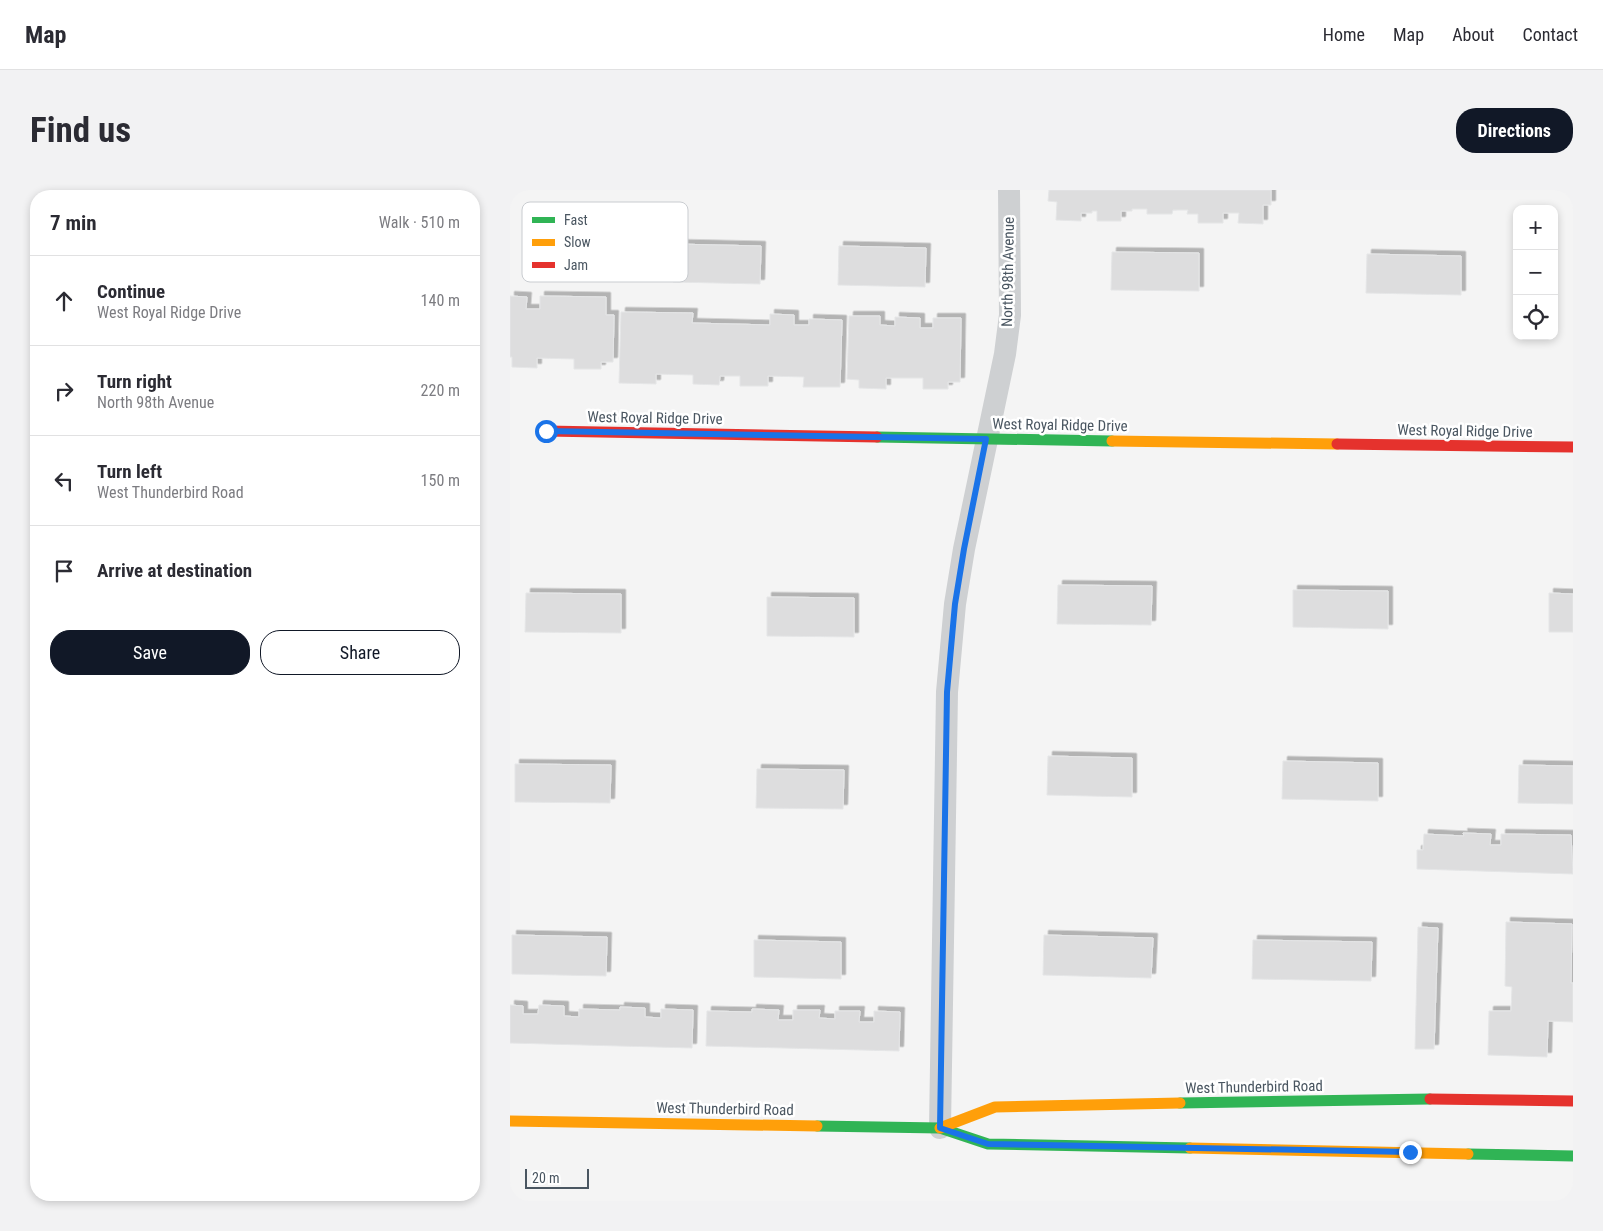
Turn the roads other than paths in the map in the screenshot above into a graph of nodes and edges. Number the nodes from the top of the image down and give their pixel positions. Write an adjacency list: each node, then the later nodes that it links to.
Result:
1 (1009, 190): 3 (street, North 98th Avenue)
2 (546, 431): 3 (main road, West Royal Ridge Drive)
3 (986, 439): 4 (main road, West Royal Ridge Drive); 7 (street, North 98th Avenue)
4 (1573, 447)
5 (1573, 1101): 7 (main road, West Thunderbird Road)
6 (510, 1120): 7 (main road, West Thunderbird Road)
7 (940, 1128): 8 (main road, West Thunderbird Road)
8 (1573, 1156)

